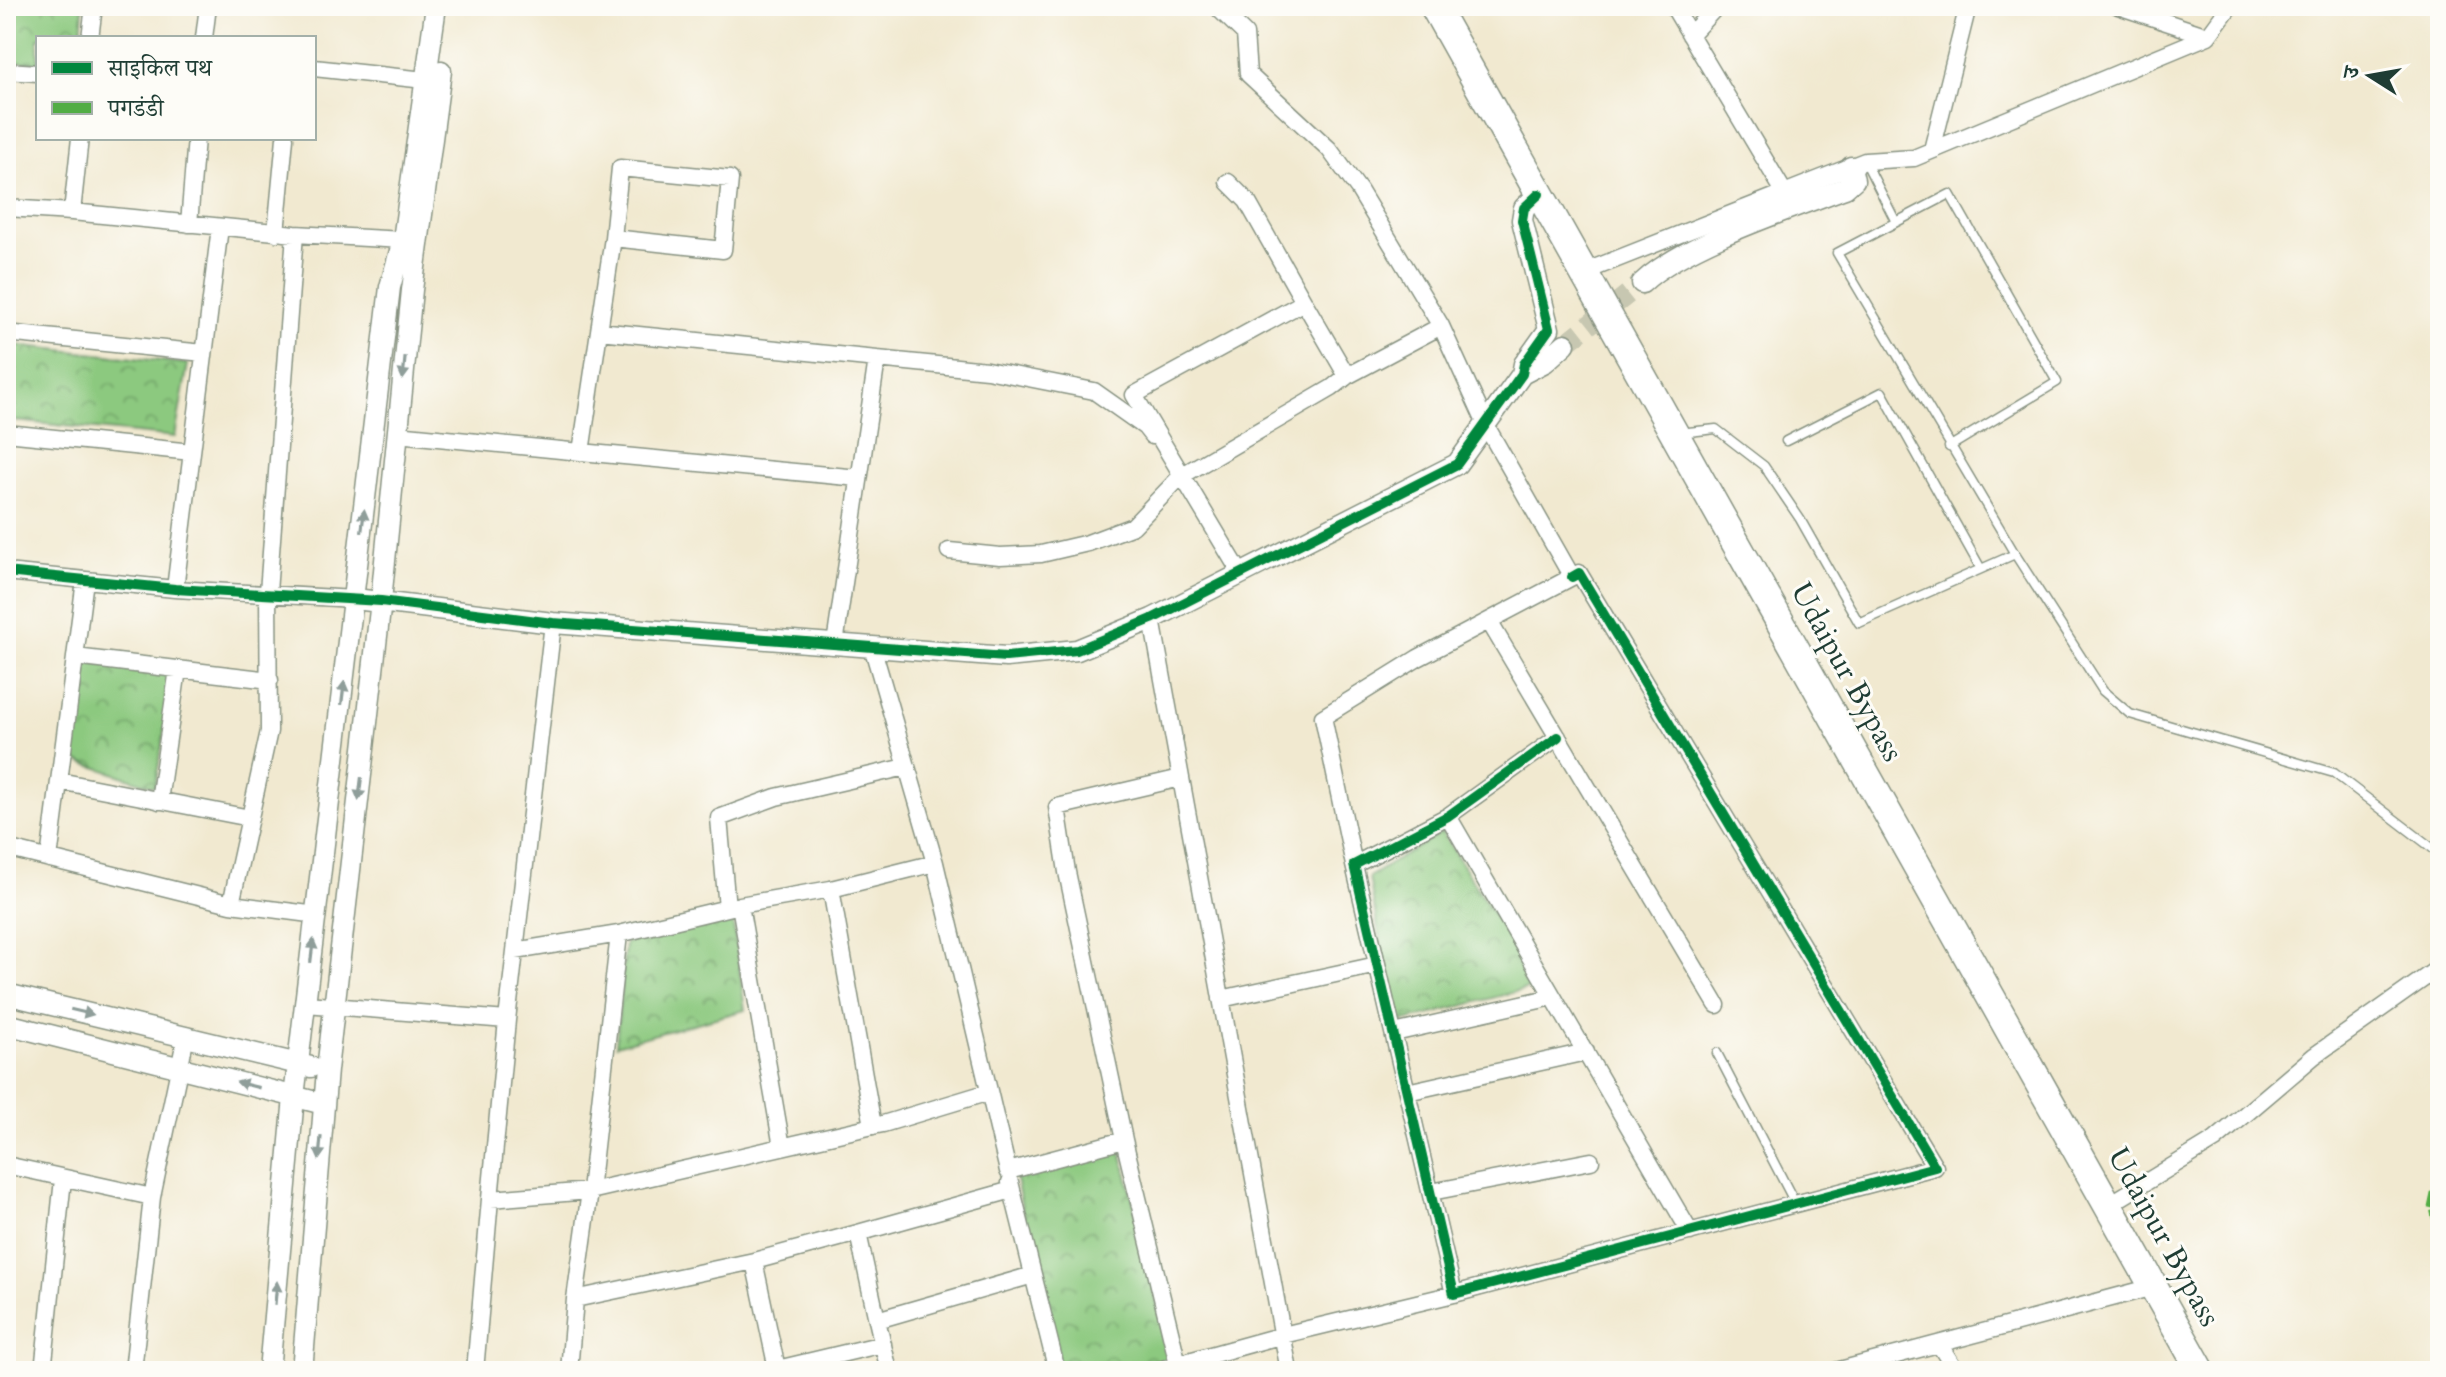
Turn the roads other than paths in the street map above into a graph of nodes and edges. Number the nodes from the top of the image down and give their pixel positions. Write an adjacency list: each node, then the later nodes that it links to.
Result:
1 (94, 6): 13 (street)
2 (208, 6): 14 (street)
3 (436, 6): 19 (street)
4 (449, 6): 51 (street, one-way to 51)
5 (1216, 6): 40 (street)
6 (1434, 6): 27 (highway, Udaipur Bypass)
7 (1673, 6): 12 (street)
8 (1717, 6): 12 (street)
9 (1968, 6): 23 (street)
10 (2118, 6): 15 (street)
11 (2230, 6): 15 (street)
12 (1690, 35): 26 (street)
13 (90, 36)
14 (204, 36)
15 (2208, 36): 23 (street)
16 (316, 68): 19 (street)
17 (6, 71): 18 (street)
18 (36, 73)
19 (425, 80): 36 (street)
20 (80, 140): 29 (street)
21 (196, 140): 31 (street)
22 (285, 140): 33 (street)
23 (1932, 150): 24 (street)
24 (1858, 164): 26 (street); 30 (lane); 38 (street)
25 (1228, 182): 39 (street)
26 (1784, 192): 37 (street)
27 (1539, 194): 37 (highway, Udaipur Bypass); 46 (street)
28 (6, 208): 29 (street)
29 (72, 212): 31 (street)
30 (1896, 222): 53 (lane); 53 (lane)
31 (189, 224): 32 (street)
32 (220, 227): 33 (street); 44 (street)
33 (276, 233): 34 (street)
34 (295, 234): 36 (street); 66 (street)
35 (613, 238): 35 (street); 41 (street)
36 (403, 240): 67 (street, one-way to 36)
37 (1584, 272): 50 (highway, Udaipur Bypass)
38 (1642, 283)
39 (1304, 302): 47 (street); 56 (street)
40 (1441, 326): 47 (street); 48 (street)
41 (599, 331): 45 (street); 55 (street)
42 (6, 333): 44 (street)
43 (1565, 344): 46 (street)
44 (204, 353): 54 (street)
45 (877, 359): 56 (street); 57 (street)
46 (1522, 374): 48 (street)
47 (1347, 376): 56 (street)
48 (1485, 421): 62 (street); 63 (street)
49 (6, 433): 54 (street)
50 (1674, 433): 60 (lane); 129 (highway, Udaipur Bypass)
51 (397, 434): 55 (street); 68 (street)
52 (1786, 441): 60 (lane)
53 (1949, 447): 59 (lane)
54 (192, 452): 65 (street)
55 (581, 452): 57 (street)
56 (1181, 476): 58 (street); 62 (street)
57 (859, 478): 72 (street)
58 (949, 551)
59 (2015, 554): 60 (lane); 85 (lane)
60 (1981, 569)
61 (6, 572): 64 (street)
62 (1241, 574): 69 (street)
63 (1572, 577): 71 (street); 128 (street)
64 (85, 580): 65 (street); 74 (street)
65 (175, 589): 66 (street)
66 (268, 592): 67 (street); 76 (street)
67 (355, 599): 68 (street); 92 (street, one-way to 67)
68 (381, 601): 70 (street); 102 (street, one-way to 102)
69 (1152, 619): 73 (street); 79 (street)
70 (553, 623): 72 (street); 94 (street)
71 (1490, 623): 77 (street); 88 (street)
72 (835, 644): 73 (street)
73 (872, 646): 78 (street)
74 (75, 657): 75 (street); 80 (street)
75 (178, 669): 76 (street); 81 (street)
76 (270, 680): 83 (street)
77 (1558, 737): 82 (street); 101 (street)
78 (906, 767): 87 (street); 91 (street)
79 (1181, 778): 99 (street); 117 (street)
80 (59, 781): 81 (street); 86 (street)
81 (159, 801): 83 (street)
82 (1448, 816): 88 (street); 98 (street)
83 (250, 818): 90 (street)
84 (6, 848): 86 (street)
85 (2440, 854)
86 (49, 859): 90 (street)
87 (935, 863): 89 (street); 112 (street)
88 (1354, 865): 95 (street)
89 (831, 889): 91 (street); 116 (street)
90 (231, 904): 92 (street)
91 (734, 906): 93 (street); 118 (street)
92 (317, 915): 100 (street, one-way to 92)
93 (619, 934): 94 (street); 124 (street)
94 (515, 951): 103 (street)
95 (1377, 965): 99 (street); 105 (street)
96 (2440, 967): 129 (street)
97 (6, 994): 106 (street, one-way to 106)
98 (1553, 997): 105 (street); 107 (street)
99 (1221, 999): 138 (street)
100 (306, 1004): 102 (street); 109 (street)
101 (1717, 1005)
102 (335, 1007): 103 (street); 111 (street)
103 (507, 1020): 127 (street)
104 (6, 1024): 110 (street)
105 (1394, 1033): 113 (street)
106 (186, 1036): 109 (street); 110 (street)
107 (1586, 1052): 113 (street); 130 (street)
108 (1717, 1053): 128 (lane)
109 (298, 1064): 111 (street); 114 (street)
110 (179, 1068): 114 (street, one-way to 110); 126 (street)
111 (327, 1070): 115 (street)
112 (989, 1092): 116 (street); 121 (street)
113 (1407, 1092): 125 (street)
114 (294, 1097): 115 (street); 146 (street, one-way to 114)
115 (324, 1104): 147 (street, one-way to 147)
116 (873, 1126): 118 (street)
117 (1124, 1140): 121 (street); 141 (street)
118 (782, 1147): 124 (street)
119 (1591, 1161): 125 (street)
120 (6, 1165): 122 (street)
121 (1008, 1171): 123 (street)
122 (63, 1179): 126 (street); 144 (street)
123 (1012, 1190): 131 (street); 133 (street)
124 (590, 1191): 127 (street); 136 (street)
125 (1431, 1192): 135 (street)
126 (152, 1197): 145 (street)
127 (490, 1199): 148 (street)
128 (1795, 1204): 130 (street)
129 (2107, 1206): 134 (highway, Udaipur Bypass)
130 (1690, 1232): 135 (street)
131 (858, 1233): 132 (street); 137 (street)
132 (754, 1261): 136 (street); 142 (street)
133 (1033, 1275): 137 (street); 151 (street)
134 (2153, 1287): 140 (street); 143 (highway, Udaipur Bypass)
135 (1454, 1294): 138 (street)
136 (575, 1299): 149 (street)
137 (877, 1320): 139 (street)
138 (1283, 1335): 141 (street); 153 (street)
139 (883, 1344): 142 (street); 150 (street)
140 (1939, 1344): 154 (street); 155 (street)
141 (1178, 1364): 152 (street)
142 (773, 1370)
143 (2200, 1370)
144 (43, 1371)
145 (133, 1371)
146 (269, 1371)
147 (302, 1371)
148 (475, 1371)
149 (569, 1371)
150 (889, 1371)
151 (1057, 1371)
152 (1157, 1371)
153 (1289, 1371)
154 (1836, 1371)
155 (1956, 1371)

